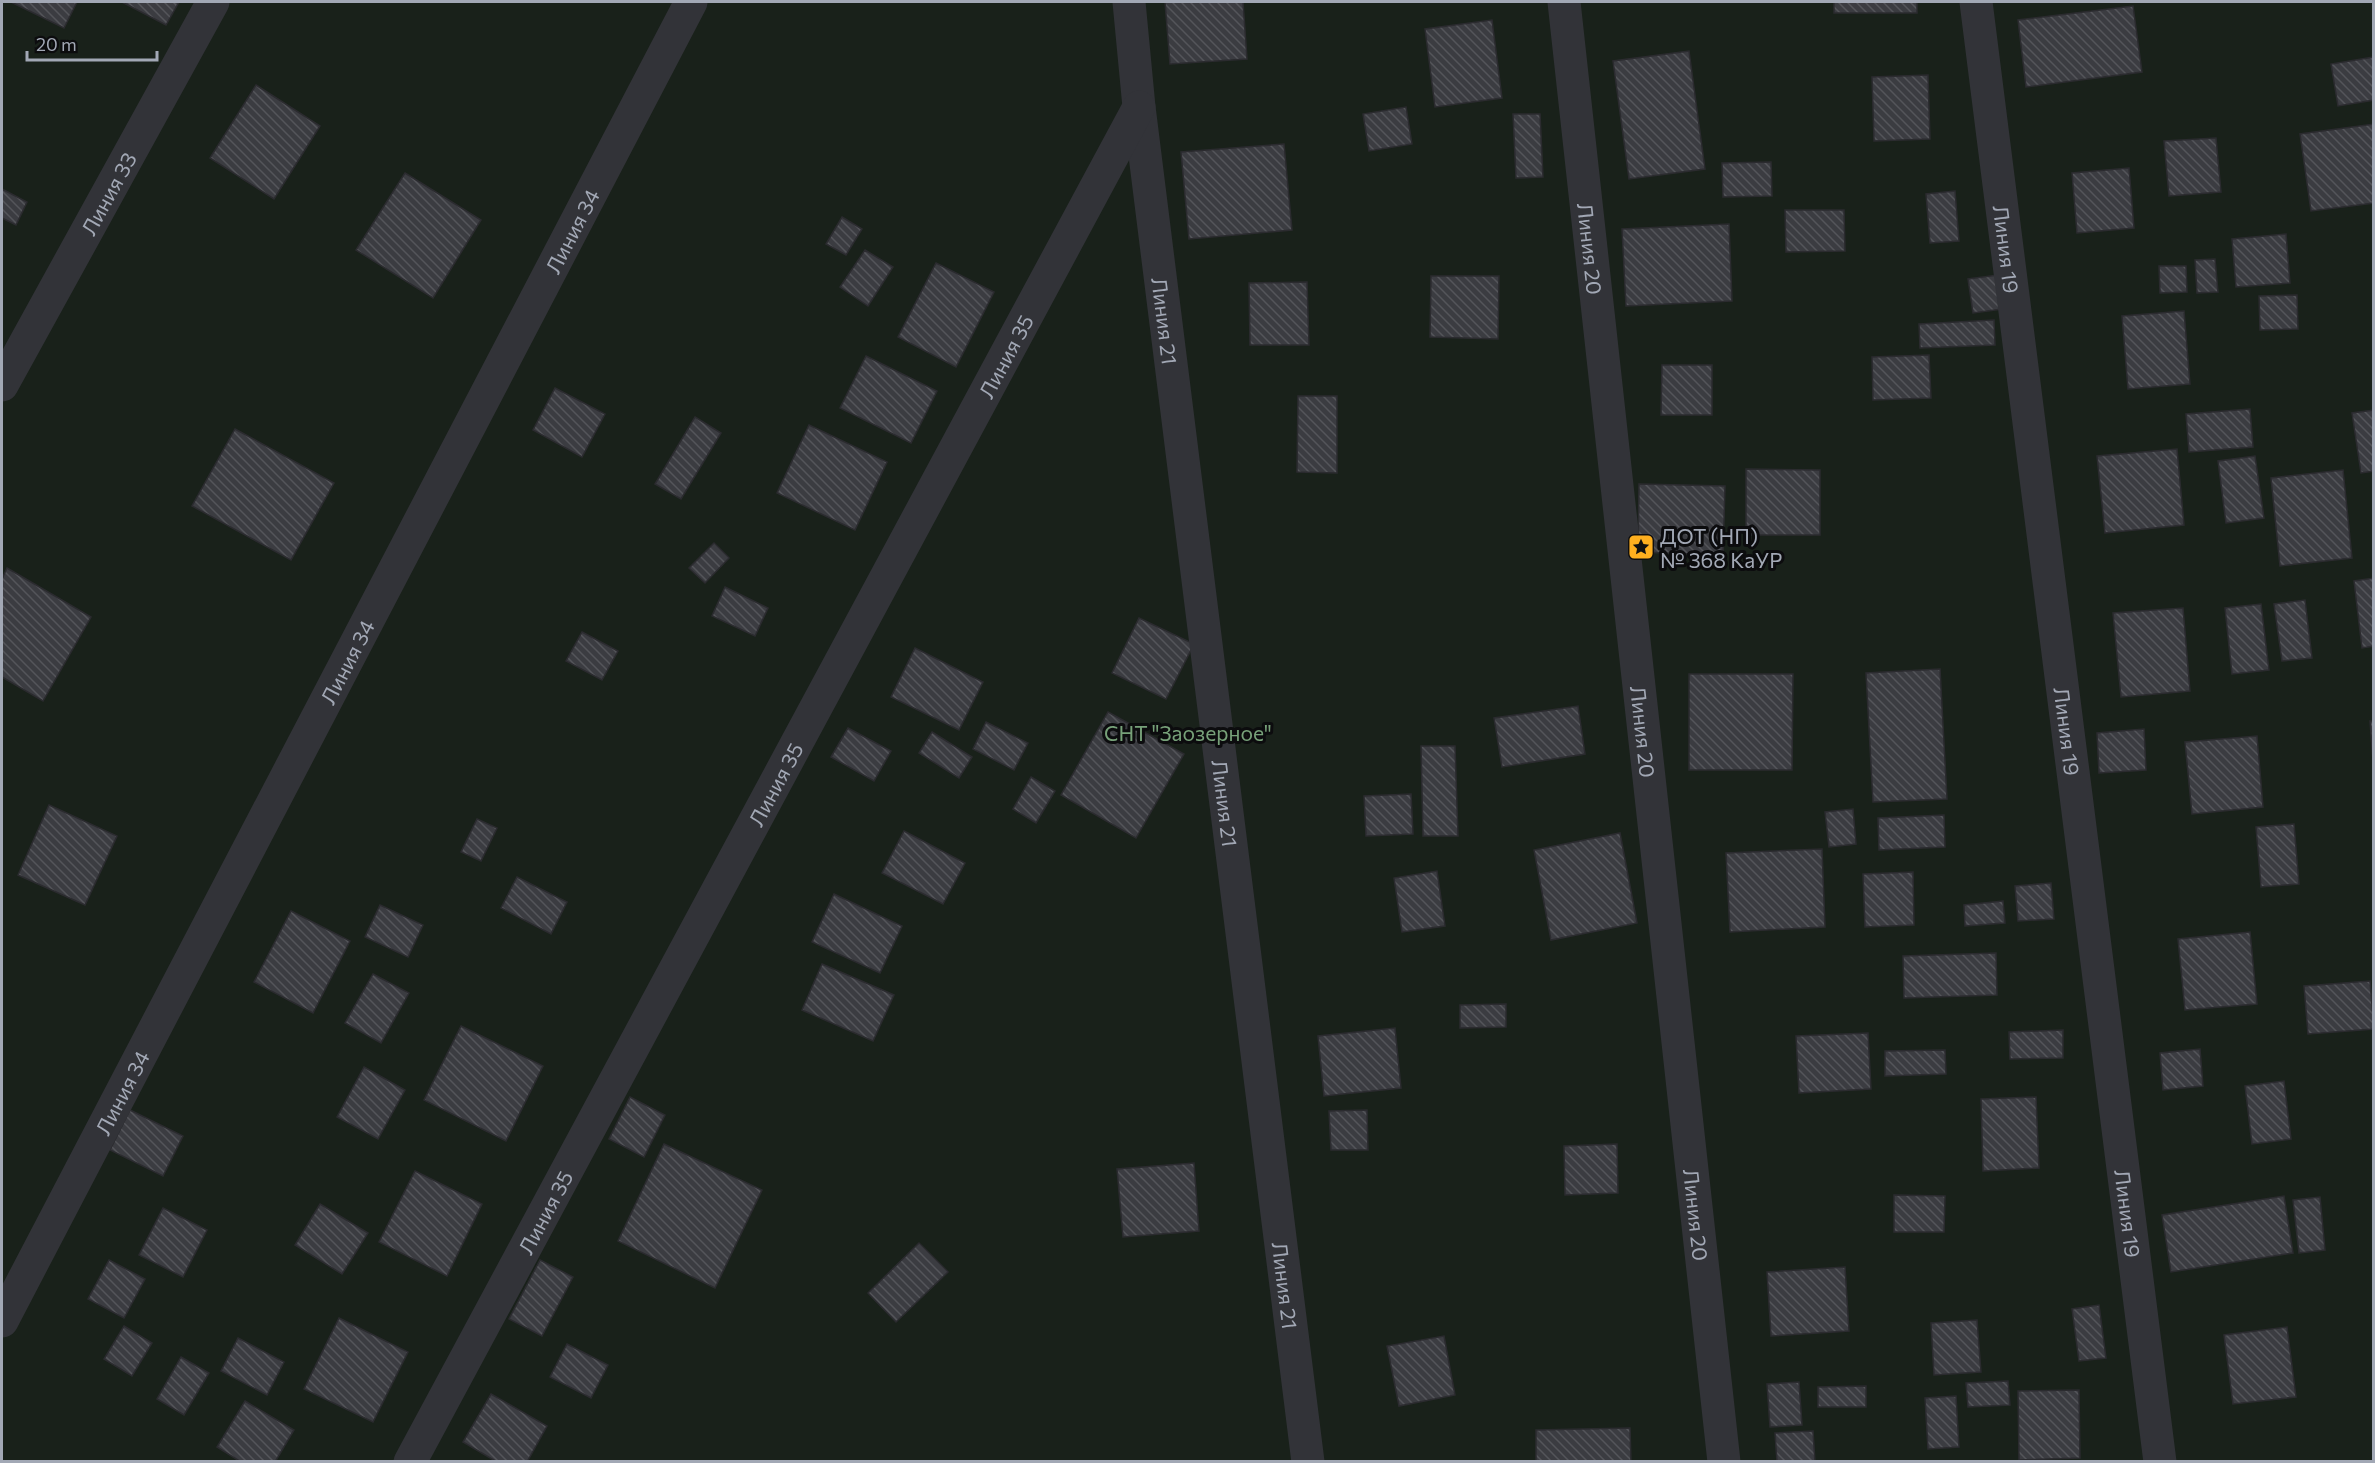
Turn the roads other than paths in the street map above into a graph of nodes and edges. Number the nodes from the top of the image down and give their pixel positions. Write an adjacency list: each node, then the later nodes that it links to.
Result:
1 (213, 2): 7 (street, Линия 33)
2 (691, 2): 8 (street, Линия 34)
3 (1129, 2): 6 (street, Линия 21)
4 (1564, 2): 11 (street, Линия 20)
5 (1977, 2): 12 (street, Линия 19)
6 (1139, 107): 9 (street, Линия 35); 10 (street, Линия 21)
7 (2, 384)
8 (2, 1321)
9 (410, 1461)
10 (1308, 1461)
11 (1724, 1461)
12 (2160, 1461)

